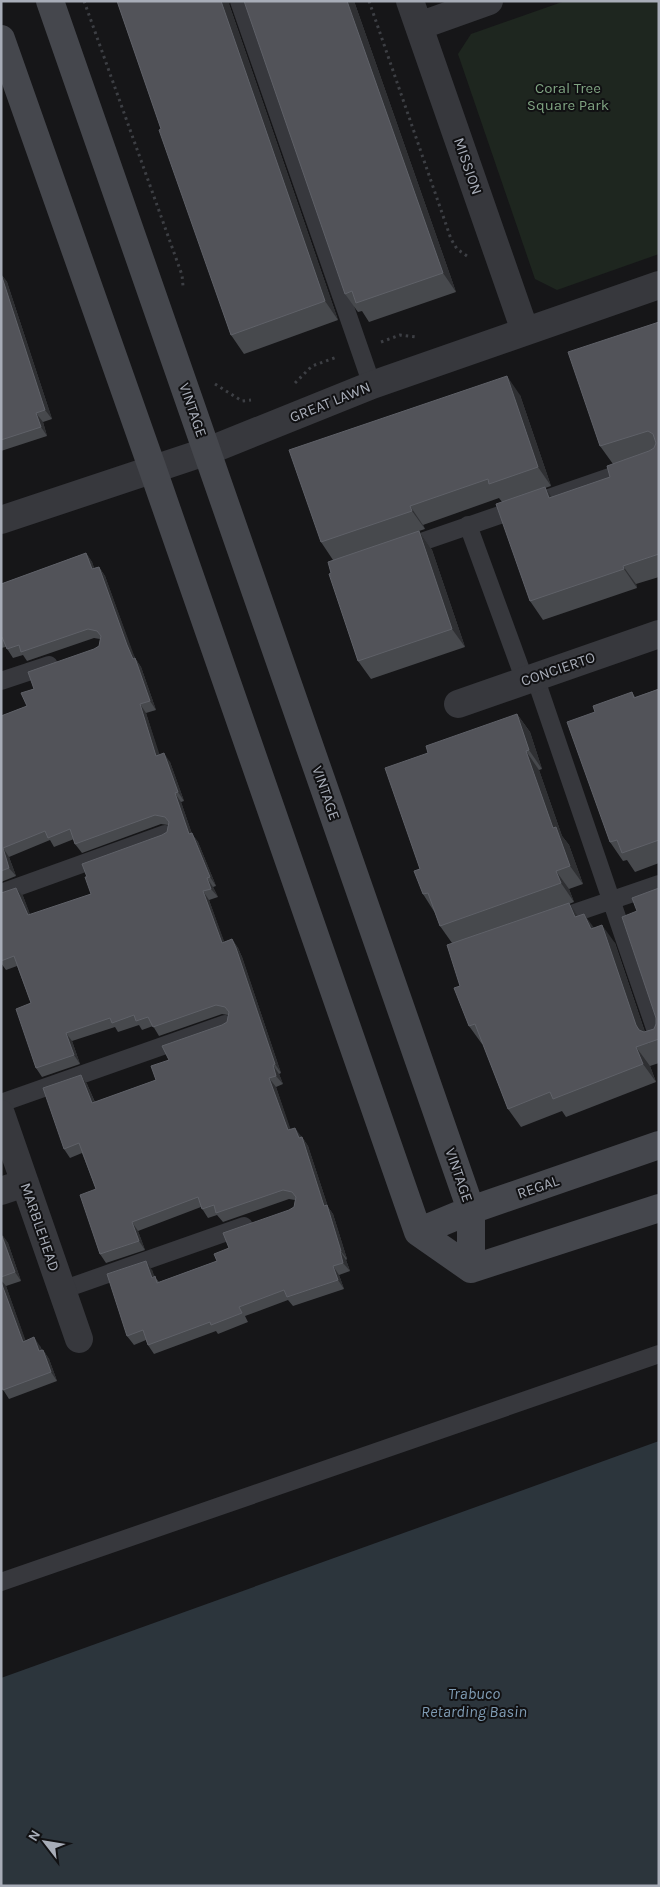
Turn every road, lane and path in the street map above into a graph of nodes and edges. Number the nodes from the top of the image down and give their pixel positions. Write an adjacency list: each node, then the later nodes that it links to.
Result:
1 (50, 1): 9 (street, VINTAGE)
2 (239, 1): 8 (lane)
3 (489, 1): 4 (street)
4 (414, 14): 7 (street, MISSION)
5 (1, 40): 11 (street)
6 (659, 285): 7 (street, GREAT LAWN)
7 (525, 331): 8 (street, GREAT LAWN)
8 (372, 385): 9 (street, GREAT LAWN)
9 (208, 451): 11 (street, GREAT LAWN); 32 (street, VINTAGE)
10 (659, 460): 13 (lane)
11 (153, 470): 12 (street, GREAT LAWN); 34 (street)
12 (1, 520)
13 (468, 525): 14 (lane); 17 (lane)
14 (386, 554)
15 (659, 634): 17 (street, CONCIERTO)
16 (62, 660): 18 (lane)
17 (530, 679): 19 (street, CONCIERTO); 23 (lane)
18 (1, 681)
19 (458, 704)
20 (165, 834): 22 (lane)
21 (659, 884): 23 (lane)
22 (1, 893)
23 (611, 901): 24 (lane); 26 (lane)
24 (539, 925)
25 (225, 1024): 27 (lane)
26 (659, 1040)
27 (1, 1103)
28 (1, 1114): 30 (street, MARBLEHEAD)
29 (659, 1145): 32 (street, REGAL)
30 (13, 1187): 36 (street, MARBLEHEAD)
31 (659, 1208): 35 (street)
32 (471, 1210): 34 (street, REGAL); 35 (street, VINTAGE)
33 (255, 1222): 36 (lane)
34 (418, 1232): 35 (street)
35 (471, 1269)
36 (62, 1290): 37 (street, MARBLEHEAD)
37 (79, 1339)
38 (659, 1354): 39 (lane)
39 (1, 1582)

